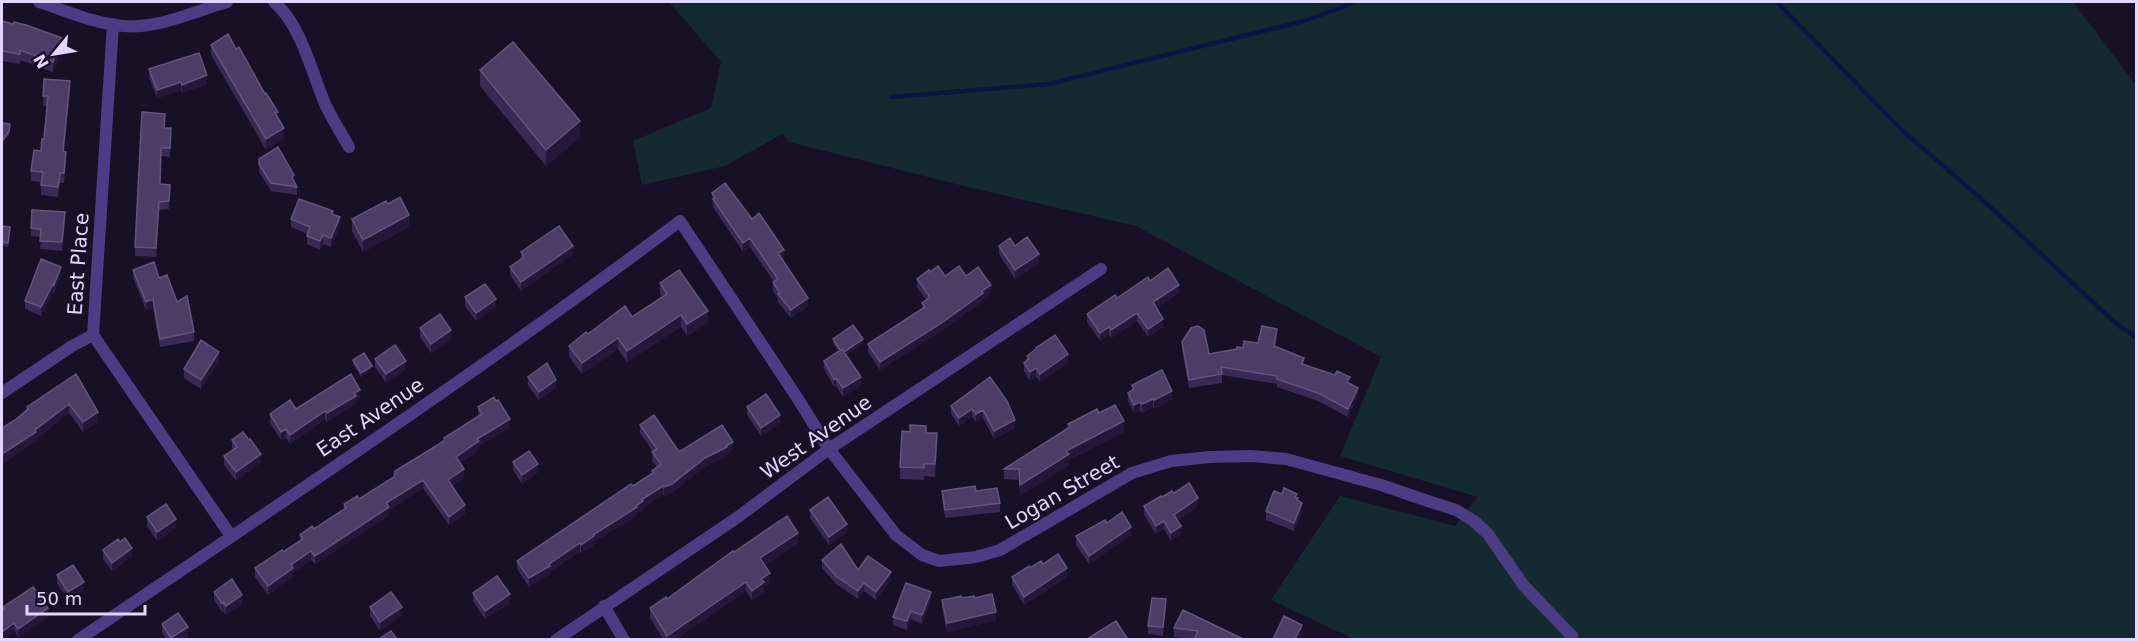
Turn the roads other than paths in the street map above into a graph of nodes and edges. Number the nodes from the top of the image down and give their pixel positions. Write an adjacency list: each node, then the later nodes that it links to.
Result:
1 (39, 2): 4 (street)
2 (227, 2): 4 (street)
3 (274, 2): 5 (street)
4 (113, 24): 8 (street, East Place)
5 (349, 147)
6 (680, 221): 10 (street, Logan Street); 11 (street, East Avenue)
7 (1101, 269): 10 (street, West Avenue)
8 (93, 335): 9 (street); 11 (street, East Place)
9 (2, 393)
10 (829, 449): 12 (street, West Avenue); 13 (street, Logan Street)
11 (231, 536): 14 (street, East Avenue)
12 (604, 606): 15 (street, West Avenue); 16 (street)
13 (1572, 636)
14 (78, 639)
15 (556, 639)
16 (624, 639)

